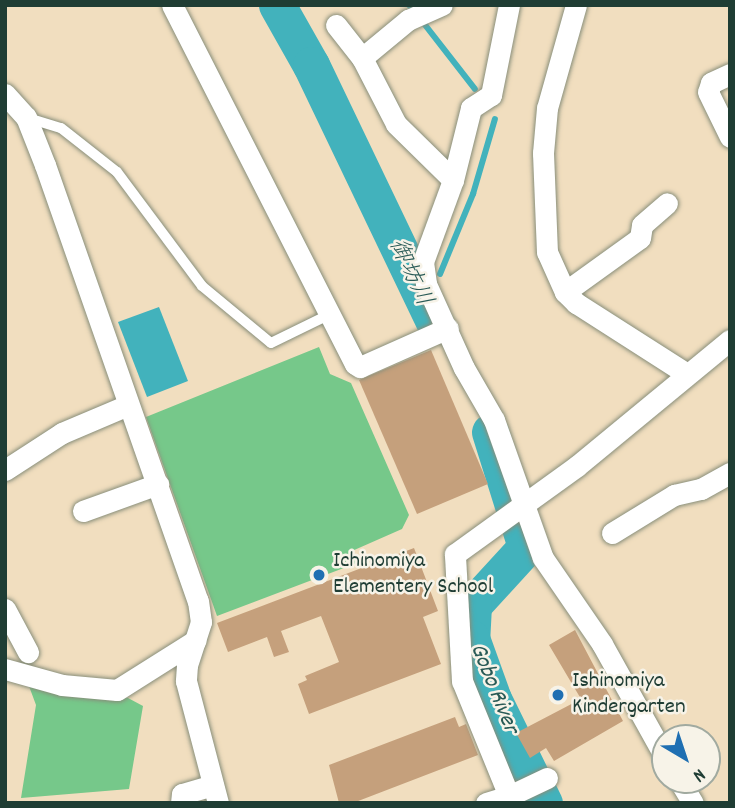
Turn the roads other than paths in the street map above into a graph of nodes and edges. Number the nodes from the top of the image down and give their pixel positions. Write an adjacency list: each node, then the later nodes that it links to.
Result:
1 (172, 5): 14 (street)
2 (442, 5): 6 (street)
3 (509, 5): 11 (street)
4 (576, 5): 13 (street)
5 (336, 24): 6 (street)
6 (362, 58): 11 (street)
7 (730, 74): 10 (street)
8 (5, 94): 9 (street)
9 (16, 118): 14 (lane); 18 (street)
10 (730, 137)
11 (453, 180): 15 (street)
12 (667, 203): 13 (street)
13 (565, 292): 17 (street)
14 (326, 316): 15 (street)
15 (442, 331): 22 (street)
16 (730, 340): 17 (street)
17 (687, 374): 22 (street)
18 (128, 405): 19 (street); 21 (street)
19 (5, 470)
20 (730, 473): 24 (street)
21 (158, 484): 23 (street); 26 (street)
22 (515, 510): 29 (street); 31 (street)
23 (83, 512)
24 (612, 533)
25 (5, 609): 27 (street)
26 (196, 640): 28 (street); 32 (street)
27 (28, 652)
28 (5, 669)
29 (651, 731)
30 (547, 778): 31 (street)
31 (516, 793): 34 (street)
32 (215, 794): 33 (street)
33 (181, 803)
34 (486, 803)

